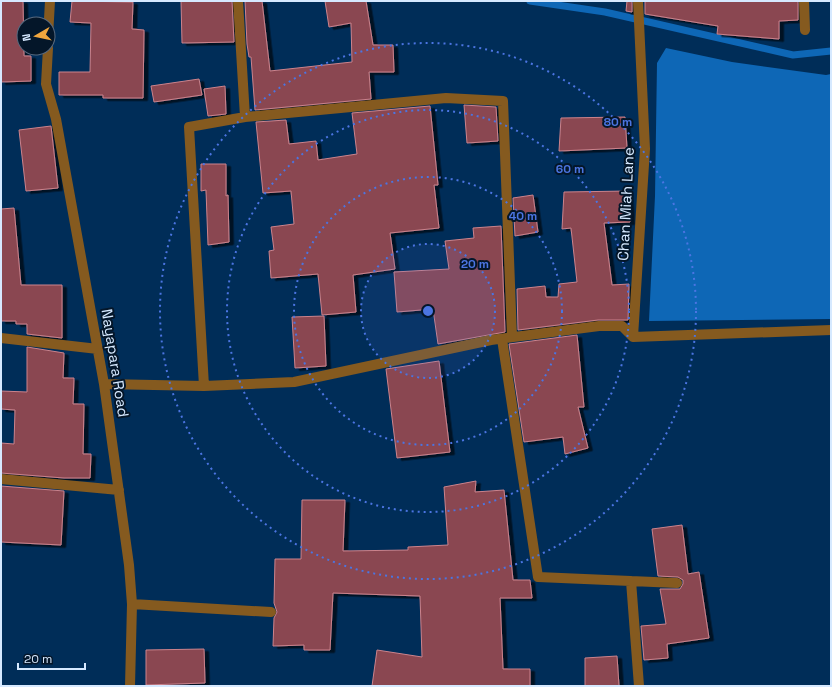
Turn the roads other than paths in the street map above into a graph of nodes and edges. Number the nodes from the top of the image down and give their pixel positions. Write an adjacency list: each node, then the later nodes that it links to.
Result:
1 (50, 1): 5 (street)
2 (238, 1): 8 (street)
3 (638, 1): 11 (street, Chan Miah Lane)
4 (804, 1): 6 (street)
5 (49, 16)
6 (805, 30)
7 (48, 56): 14 (street, Nayapara Road)
8 (245, 117): 10 (street); 16 (street)
9 (831, 330): 11 (street)
10 (512, 337): 11 (street); 13 (street)
11 (633, 337)
12 (1, 338): 14 (street)
13 (502, 339): 16 (street); 19 (street)
14 (98, 349): 15 (street, Nayapara Road)
15 (104, 384): 16 (street); 18 (street, Nayapara Road)
16 (204, 386)
17 (1, 479): 18 (street)
18 (119, 490): 21 (street, Nayapara Road)
19 (631, 581): 20 (street); 24 (street)
20 (677, 583)
21 (132, 604): 22 (street); 23 (street, Nayapara Road)
22 (271, 612)
23 (130, 686)
24 (639, 686)

